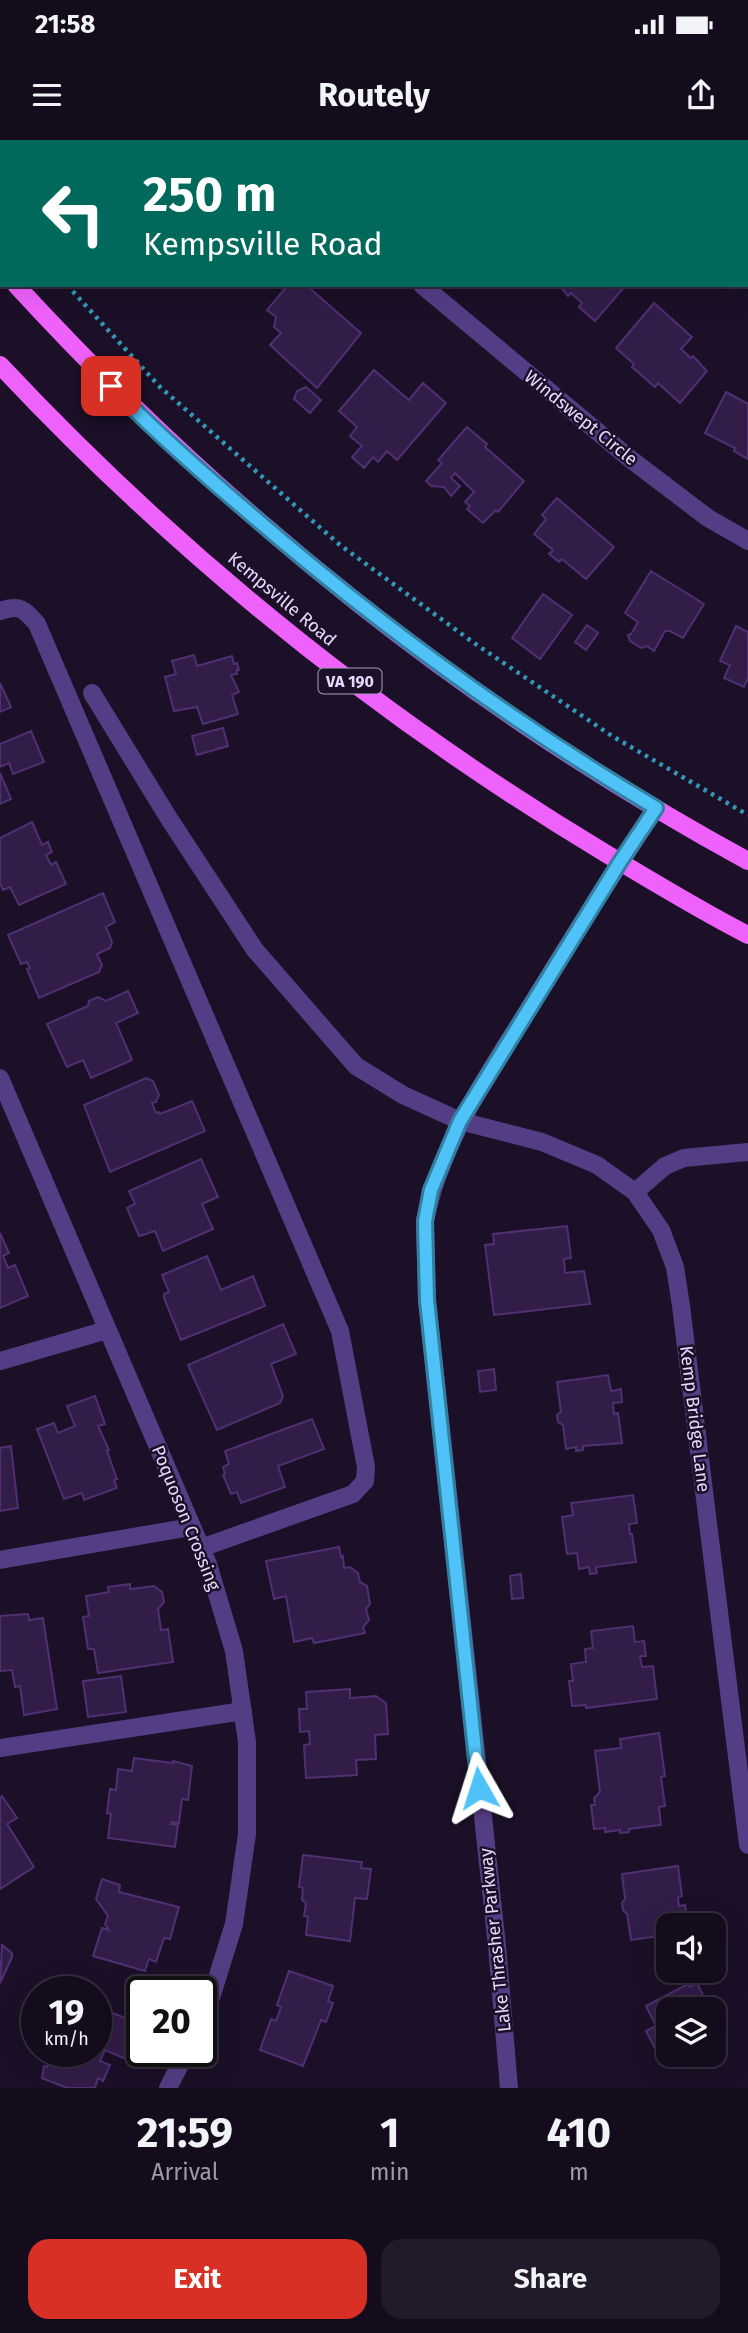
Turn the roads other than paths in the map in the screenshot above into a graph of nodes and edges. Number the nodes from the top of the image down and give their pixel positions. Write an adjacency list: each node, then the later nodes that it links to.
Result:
1 (18, 287): 7 (main road)
2 (424, 287): 4 (street, Windswept Circle)
3 (0, 365): 9 (main road, Kempsville Road / VA 190)
4 (748, 541)
5 (0, 611): 18 (street)
6 (92, 693): 12 (street, Kemp Bridge Lane)
7 (656, 808): 8 (main road); 9 (street, Lake Thrasher Parkway)
8 (748, 861)
9 (620, 862): 10 (main road, Kempsville Road / VA 190); 12 (street, Lake Thrasher Parkway)
10 (748, 935)
11 (0, 1079): 15 (street, Poquoson Crossing)
12 (460, 1121): 14 (street, Kemp Bridge Lane); 26 (street, Lake Thrasher Parkway)
13 (748, 1152): 14 (street)
14 (635, 1192): 22 (street, Kemp Bridge Lane)
15 (107, 1329): 16 (street); 17 (street, Poquoson Crossing)
16 (0, 1361)
17 (191, 1527): 18 (street, Poquoson Crossing); 19 (street)
18 (201, 1548): 20 (street, Poquoson Crossing)
19 (0, 1560)
20 (243, 1711): 21 (street); 23 (street, Poquoson Crossing)
21 (0, 1748)
22 (748, 1845)
23 (217, 1978)
24 (179, 2067): 25 (street)
25 (168, 2088)
26 (509, 2088)

